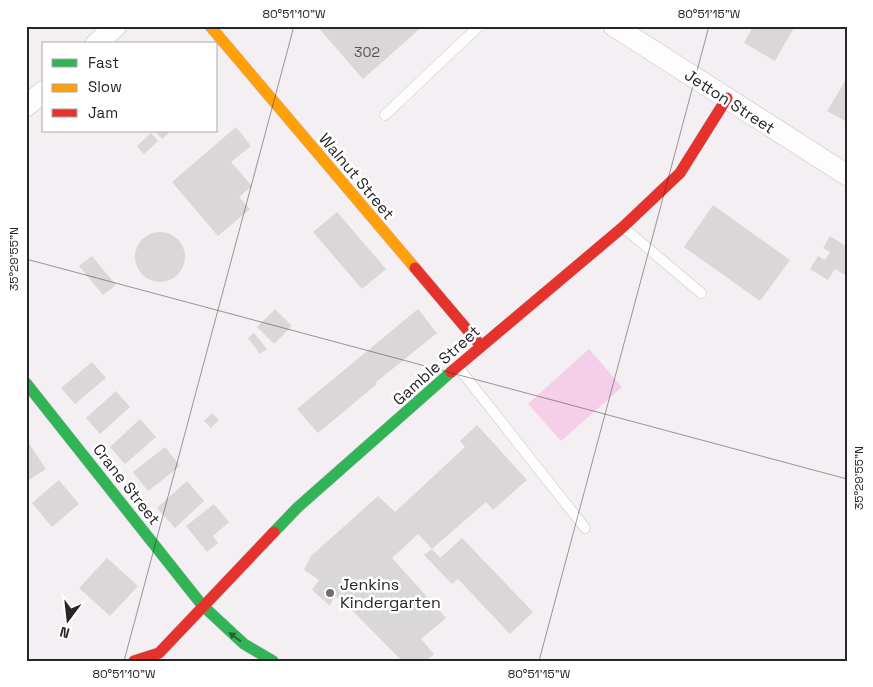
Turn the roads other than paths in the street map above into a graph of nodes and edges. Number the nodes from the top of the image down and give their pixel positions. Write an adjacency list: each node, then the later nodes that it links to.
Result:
1 (116, 26): 5 (street)
2 (210, 26): 13 (street, Walnut Street)
3 (479, 26): 9 (lane)
4 (614, 26): 7 (street, Jetton Street)
5 (98, 42)
6 (42, 93): 8 (street)
7 (727, 98): 10 (street, Jetton Street); 11 (street, Gamble Street)
8 (26, 106)
9 (386, 114)
10 (847, 176)
11 (623, 227): 12 (lane); 13 (street, Gamble Street)
12 (701, 293)
13 (481, 346): 14 (street, Gamble Street)
14 (458, 366): 16 (lane); 17 (street, Gamble Street)
15 (26, 383): 17 (street, Crane Street)
16 (585, 528)
17 (202, 605): 18 (street, Gamble Street); 20 (street, Crane Street, one-way to 17)
18 (161, 657): 19 (street)
19 (134, 661)
20 (273, 661)

